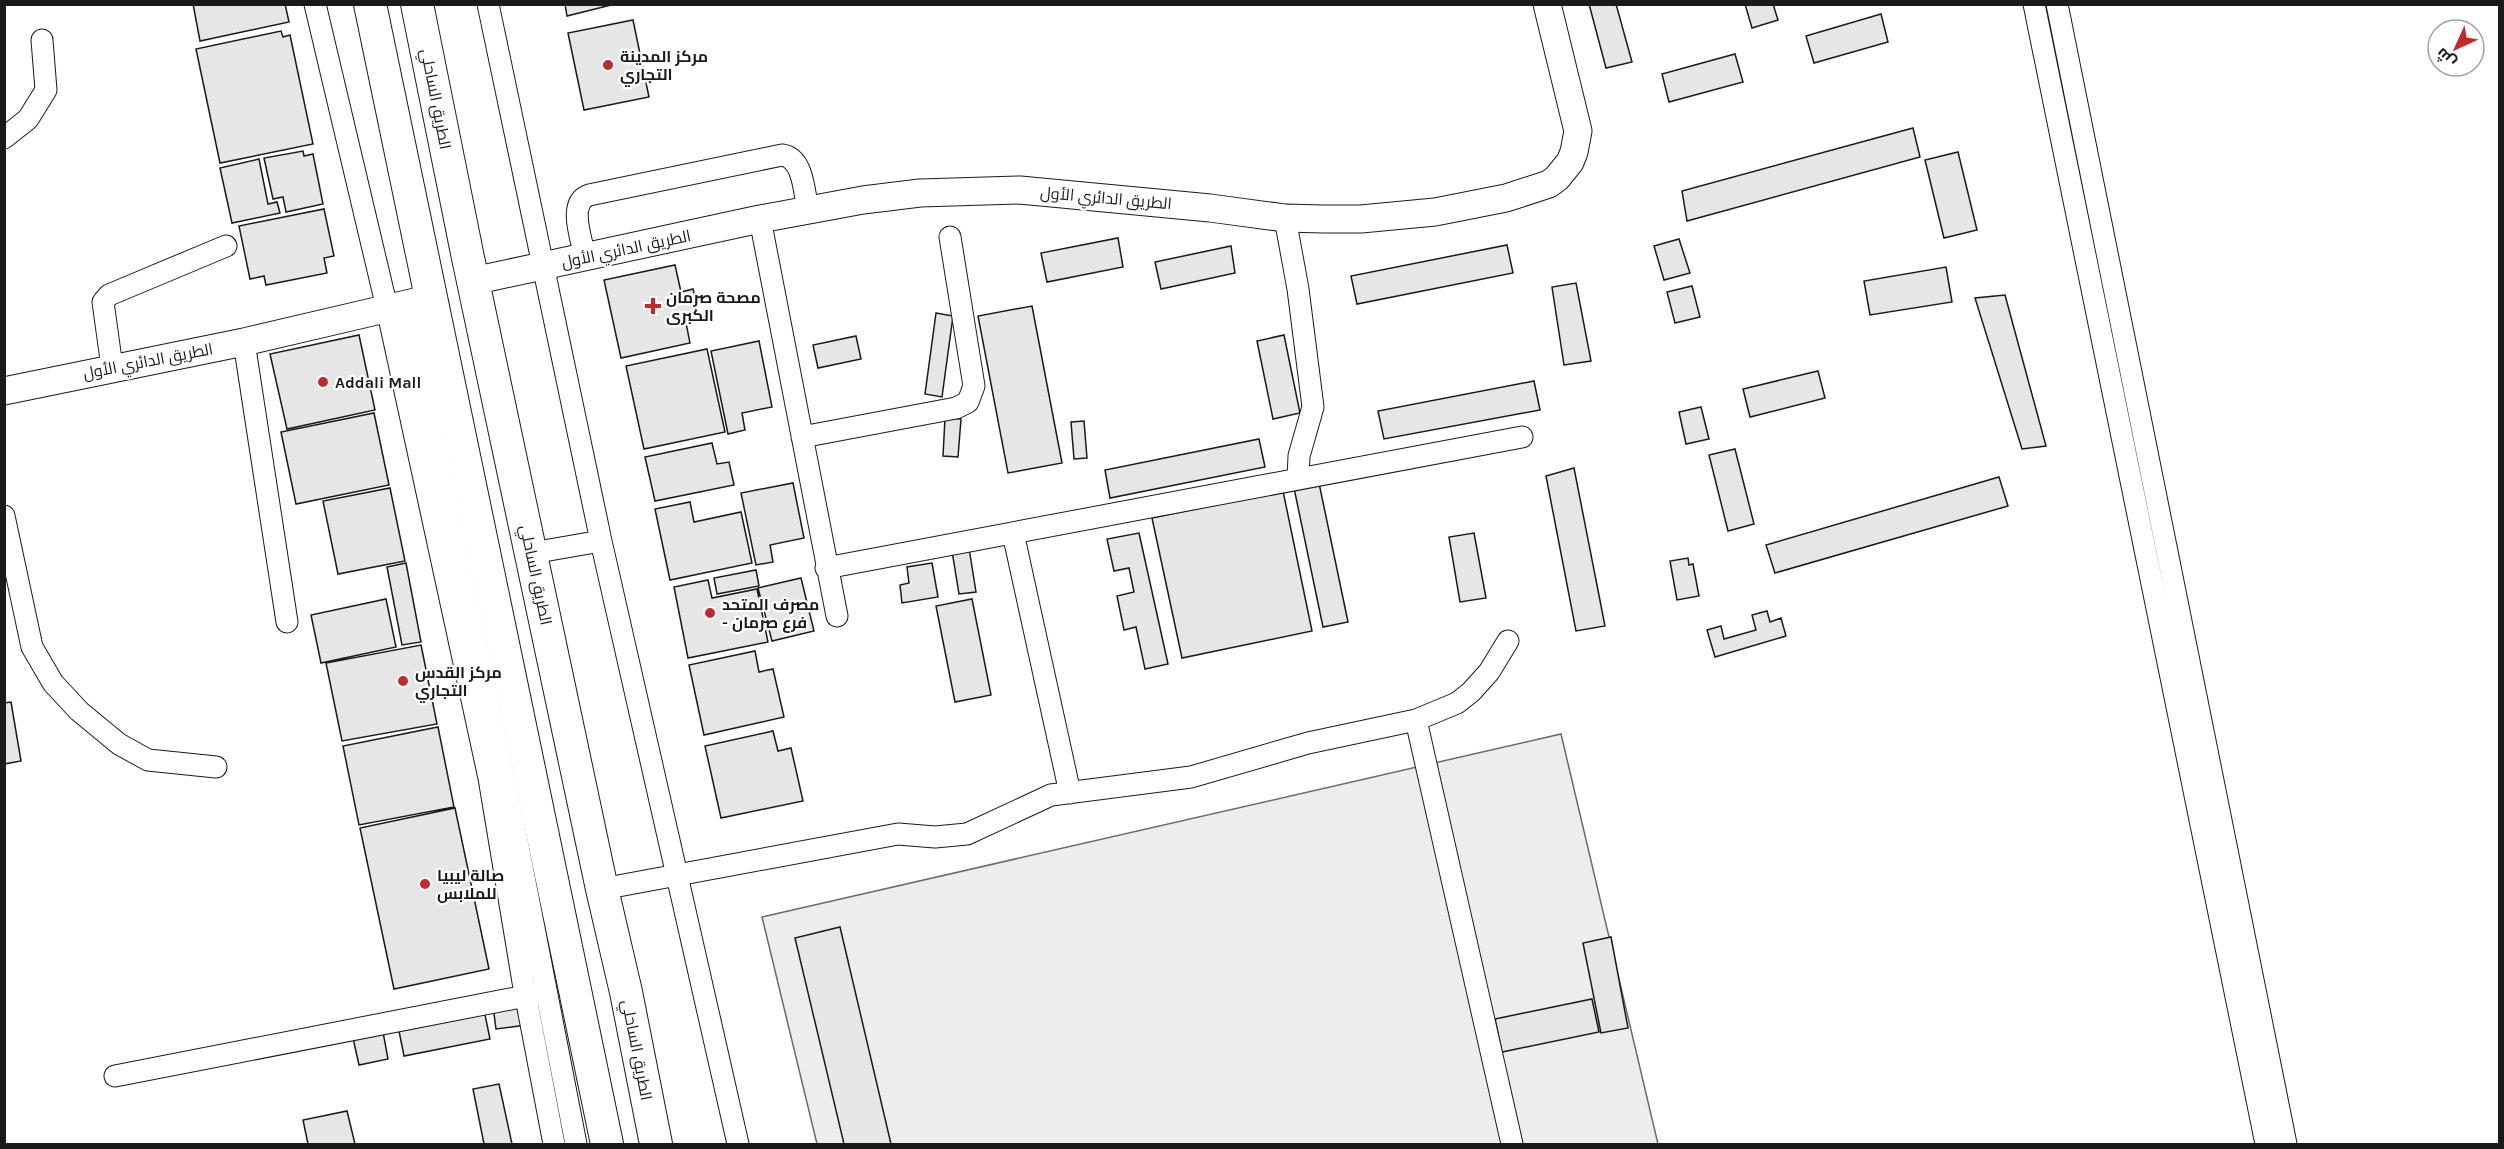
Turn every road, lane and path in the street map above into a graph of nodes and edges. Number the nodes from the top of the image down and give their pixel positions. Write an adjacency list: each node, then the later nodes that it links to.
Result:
1 (315, 4): 18 (street)
2 (369, 4): 18 (highway)
3 (417, 4): 17 (highway, الطريق الساحلي)
4 (488, 4): 16 (street)
5 (1547, 4): 11 (main road, الطريق الدائري الأول)
6 (2034, 4): 47 (street)
7 (2057, 4): 48 (street)
8 (42, 40): 9 (street)
9 (4, 138)
10 (808, 210): 11 (main road, الطريق الدائري الأول); 12 (main road, الطريق الدائري الأول); 15 (street)
11 (1285, 218): 24 (street)
12 (760, 219): 15 (main road, الطريق الدائري الأول); 22 (street)
13 (951, 237): 22 (street)
14 (226, 246): 20 (street)
15 (585, 257): 16 (main road, الطريق الدائري الأول)
16 (541, 267): 17 (main road, الطريق الدائري الأول); 27 (street)
17 (473, 281): 28 (highway, الطريق الساحلي)
18 (408, 303): 19 (main road, الطريق الدائري الأول); 35 (highway); 35 (street)
19 (244, 342): 20 (main road, الطريق الدائري الأول); 31 (street)
20 (112, 368): 21 (main road, الطريق الدائري الأول)
21 (4, 391)
22 (802, 437): 29 (street)
23 (1522, 437): 24 (street)
24 (1298, 479): 26 (street)
25 (4, 516): 34 (street)
26 (1013, 533): 29 (street); 36 (street)
27 (601, 541): 28 (street); 37 (street)
28 (532, 553): 38 (highway, الطريق الساحلي)
29 (826, 568): 30 (street)
30 (837, 616)
31 (287, 622)
32 (1508, 640): 33 (street)
33 (1416, 720): 36 (street); 46 (street)
34 (216, 768)
35 (507, 774): 39 (highway); 39 (street)
36 (1070, 793): 37 (street)
37 (676, 876): 38 (street); 45 (street)
38 (602, 889): 44 (highway, الطريق الساحلي)
39 (549, 992): 40 (street); 41 (street); 42 (street); 43 (highway)
40 (115, 1076)
41 (554, 1144)
42 (576, 1144)
43 (607, 1144)
44 (656, 1144)
45 (738, 1144)
46 (1512, 1144)
47 (2266, 1144)
48 (2286, 1144)

